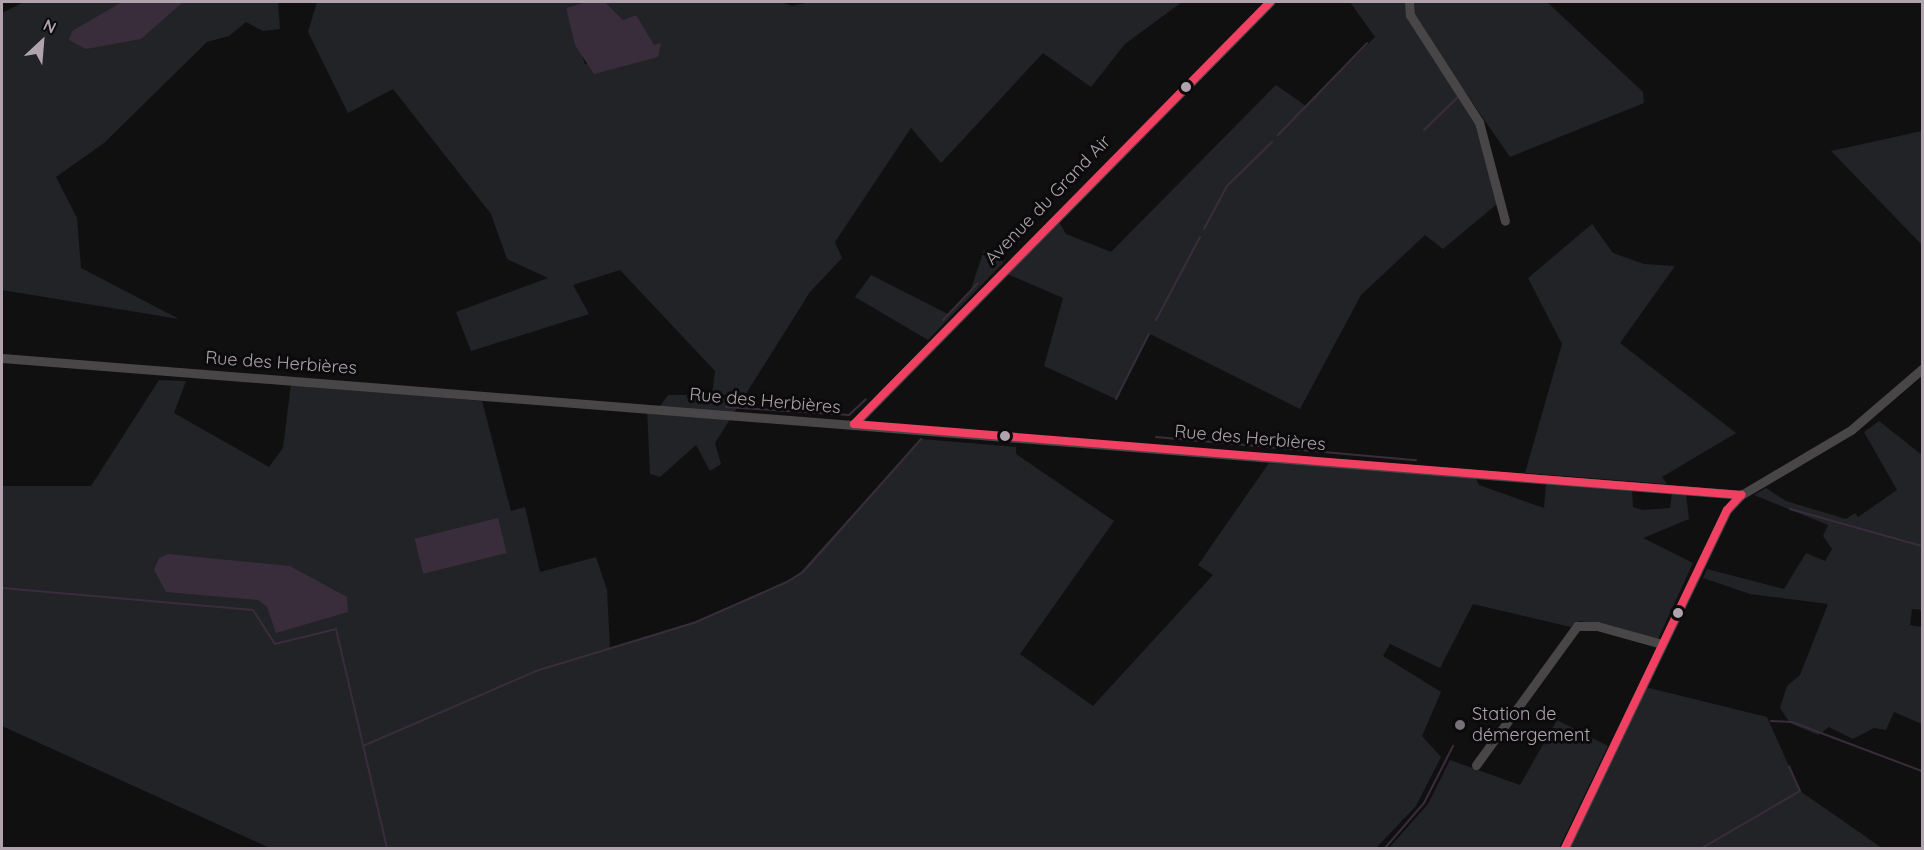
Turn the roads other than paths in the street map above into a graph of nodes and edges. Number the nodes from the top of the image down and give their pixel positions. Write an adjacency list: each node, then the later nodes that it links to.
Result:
1 (1270, 2): 6 (street, Avenue du Grand Air)
2 (1409, 2): 3 (street)
3 (1505, 221)
4 (2, 358): 6 (street, Rue des Herbières)
5 (1923, 369): 7 (street)
6 (854, 424): 7 (street, Rue des Herbières)
7 (1742, 495): 8 (street)
8 (1662, 644): 9 (street); 10 (street)
9 (1476, 765)
10 (1565, 849)

